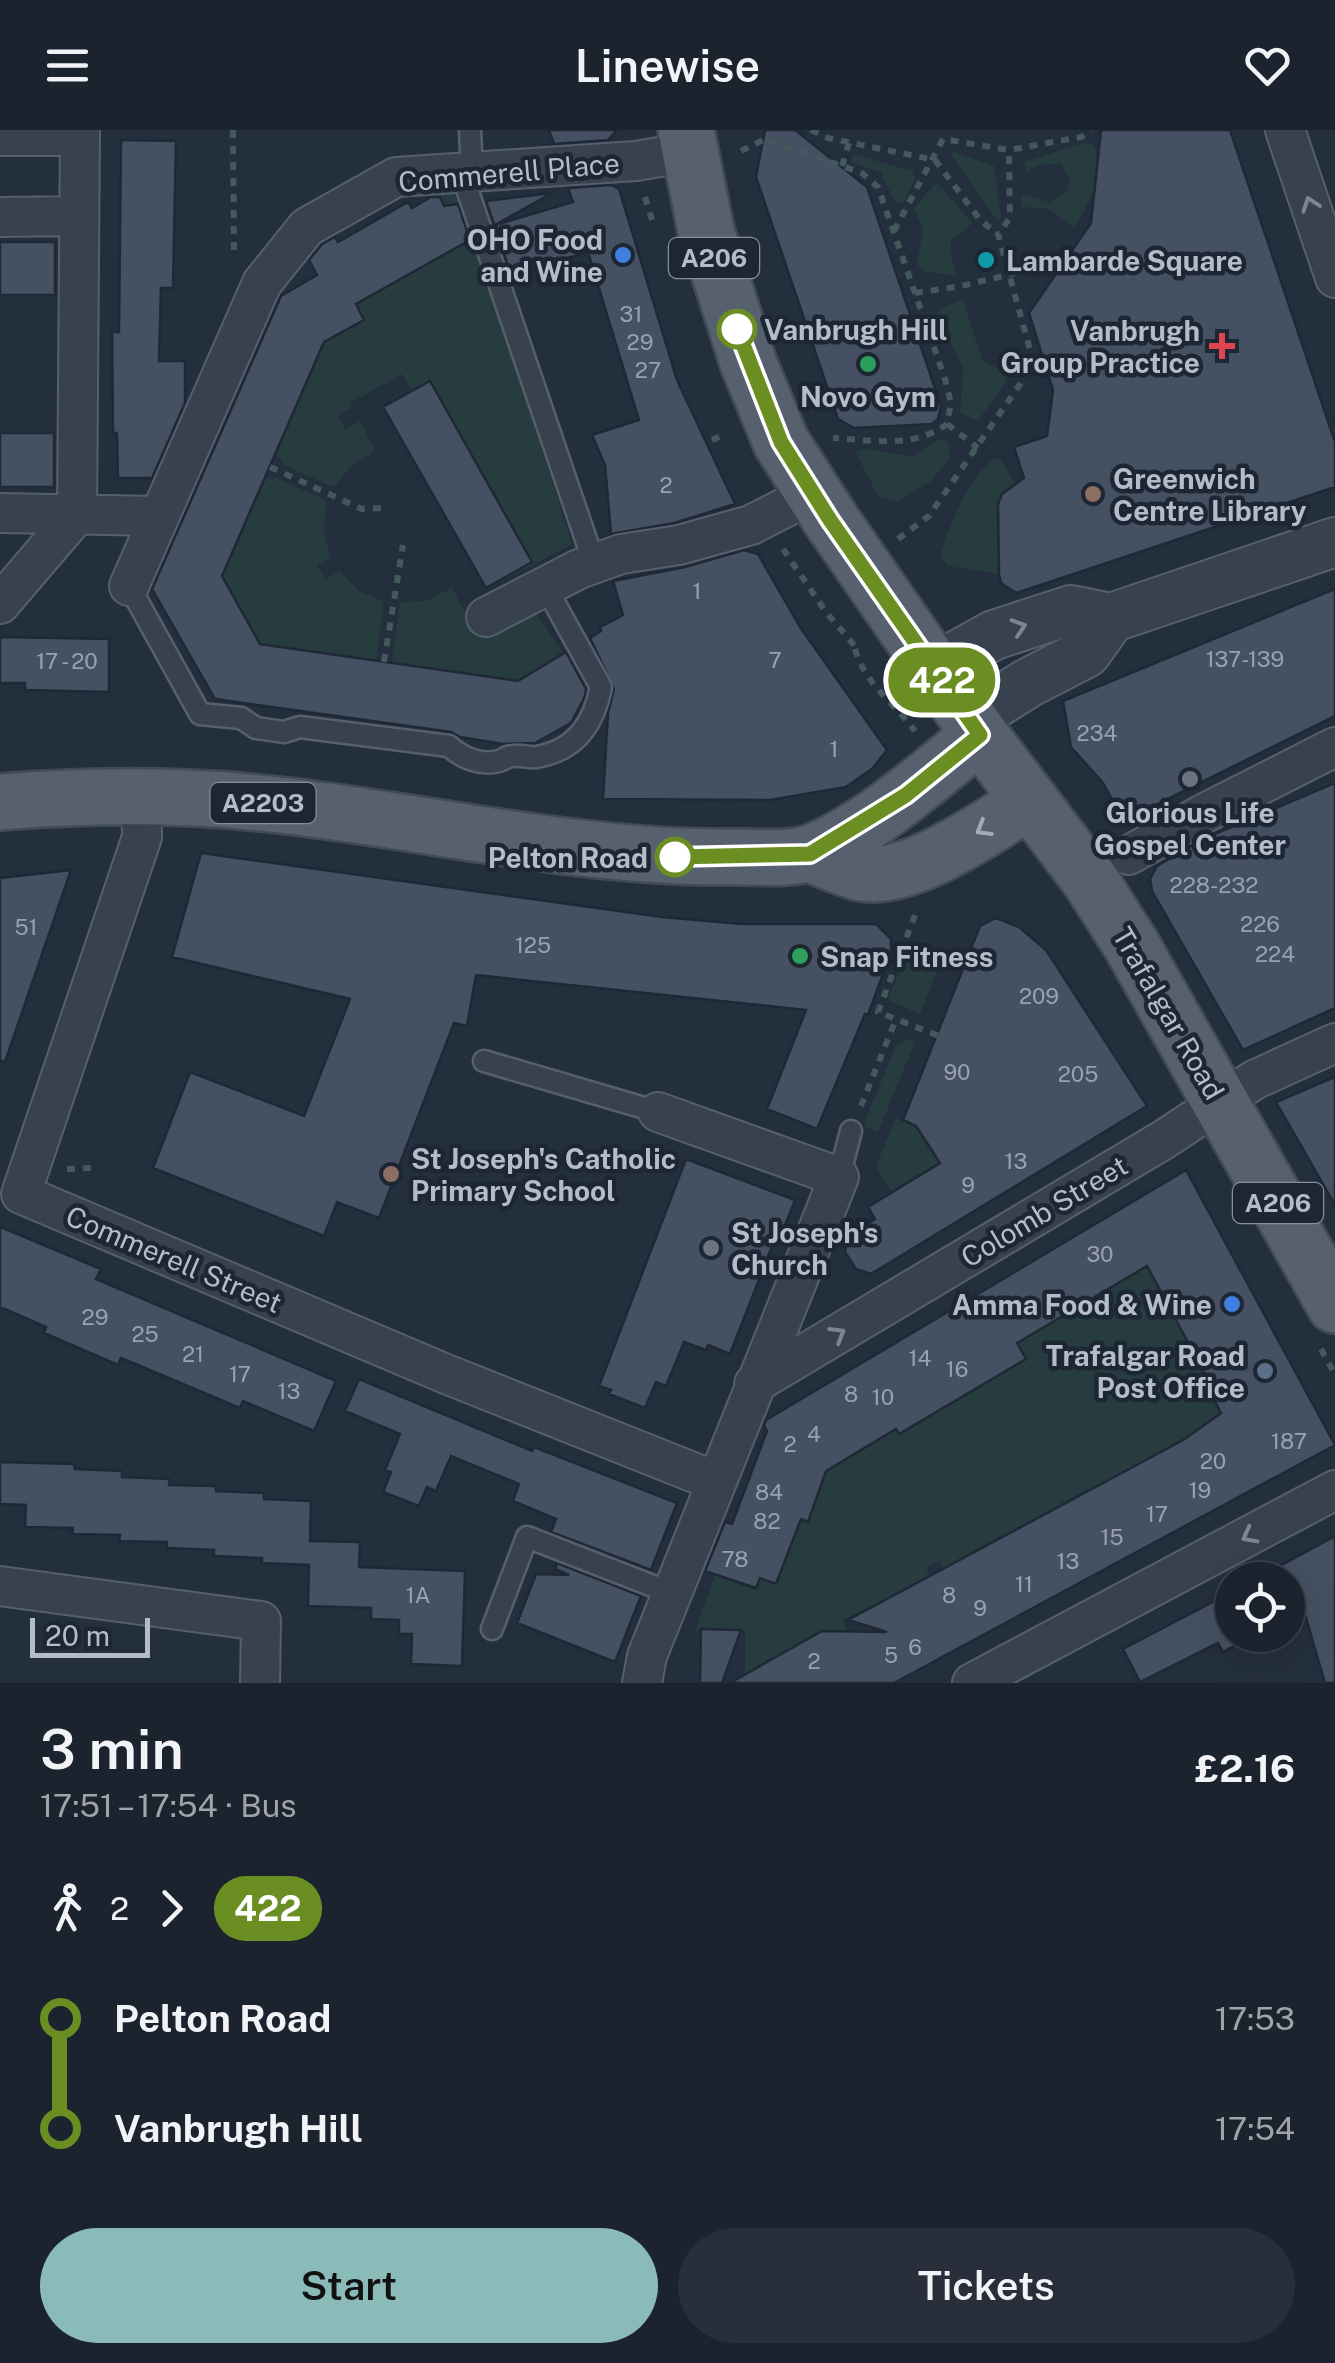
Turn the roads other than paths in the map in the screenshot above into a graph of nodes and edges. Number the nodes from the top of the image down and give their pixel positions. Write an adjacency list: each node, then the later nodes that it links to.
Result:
1 (470, 130): 6 (lane)
2 (1285, 130): 9 (street, one-way to 2)
3 (80, 133): 4 (street); 8 (street)
4 (0, 136)
5 (705, 144): 6 (street, Commerell Place); 10 (main road, A206)
6 (467, 174): 13 (street, Commerell Place); 15 (lane)
7 (0, 216): 8 (street)
8 (79, 216): 12 (street)
9 (1335, 278)
10 (813, 494): 15 (street); 21 (main road, A206)
11 (0, 513): 12 (street)
12 (77, 514): 13 (street); 18 (street)
13 (158, 516): 16 (street, Commerell Place)
14 (1335, 542): 20 (street)
15 (594, 564): 17 (street)
16 (129, 586): 17 (lane)
17 (545, 586): 19 (street)
18 (0, 604)
19 (486, 617)
20 (1111, 618): 21 (street, one-way to 20); 22 (street)
21 (934, 668): 22 (main road, A206)
22 (974, 728): 25 (main road, Trafalgar Road / A206); 27 (main road)
23 (1335, 748): 28 (street)
24 (140, 795): 26 (main road, A2203); 27 (main road, A2203); 35 (street, Commerell Street)
25 (1029, 801): 27 (main road, A2203, one-way to 27); 31 (main road, Trafalgar Road / A206)
26 (0, 802)
27 (810, 854)
28 (1129, 855)
29 (1335, 1042): 31 (street, Colomb Street)
30 (484, 1061): 32 (lane)
31 (1220, 1101): 36 (main road, Trafalgar Road / A206); 37 (street, Colomb Street, one-way to 31)
32 (658, 1112): 34 (street)
33 (851, 1131): 34 (lane)
34 (840, 1177): 37 (street)
35 (10, 1192): 38 (street, Commerell Street)
36 (1335, 1305)
37 (754, 1384): 38 (street)
38 (715, 1481): 41 (street)
39 (1335, 1490): 45 (street, one-way to 45)
40 (0, 1586): 43 (street)
41 (671, 1593): 42 (lane); 44 (street)
42 (492, 1628)
43 (260, 1683)
44 (642, 1683)
45 (972, 1683)

